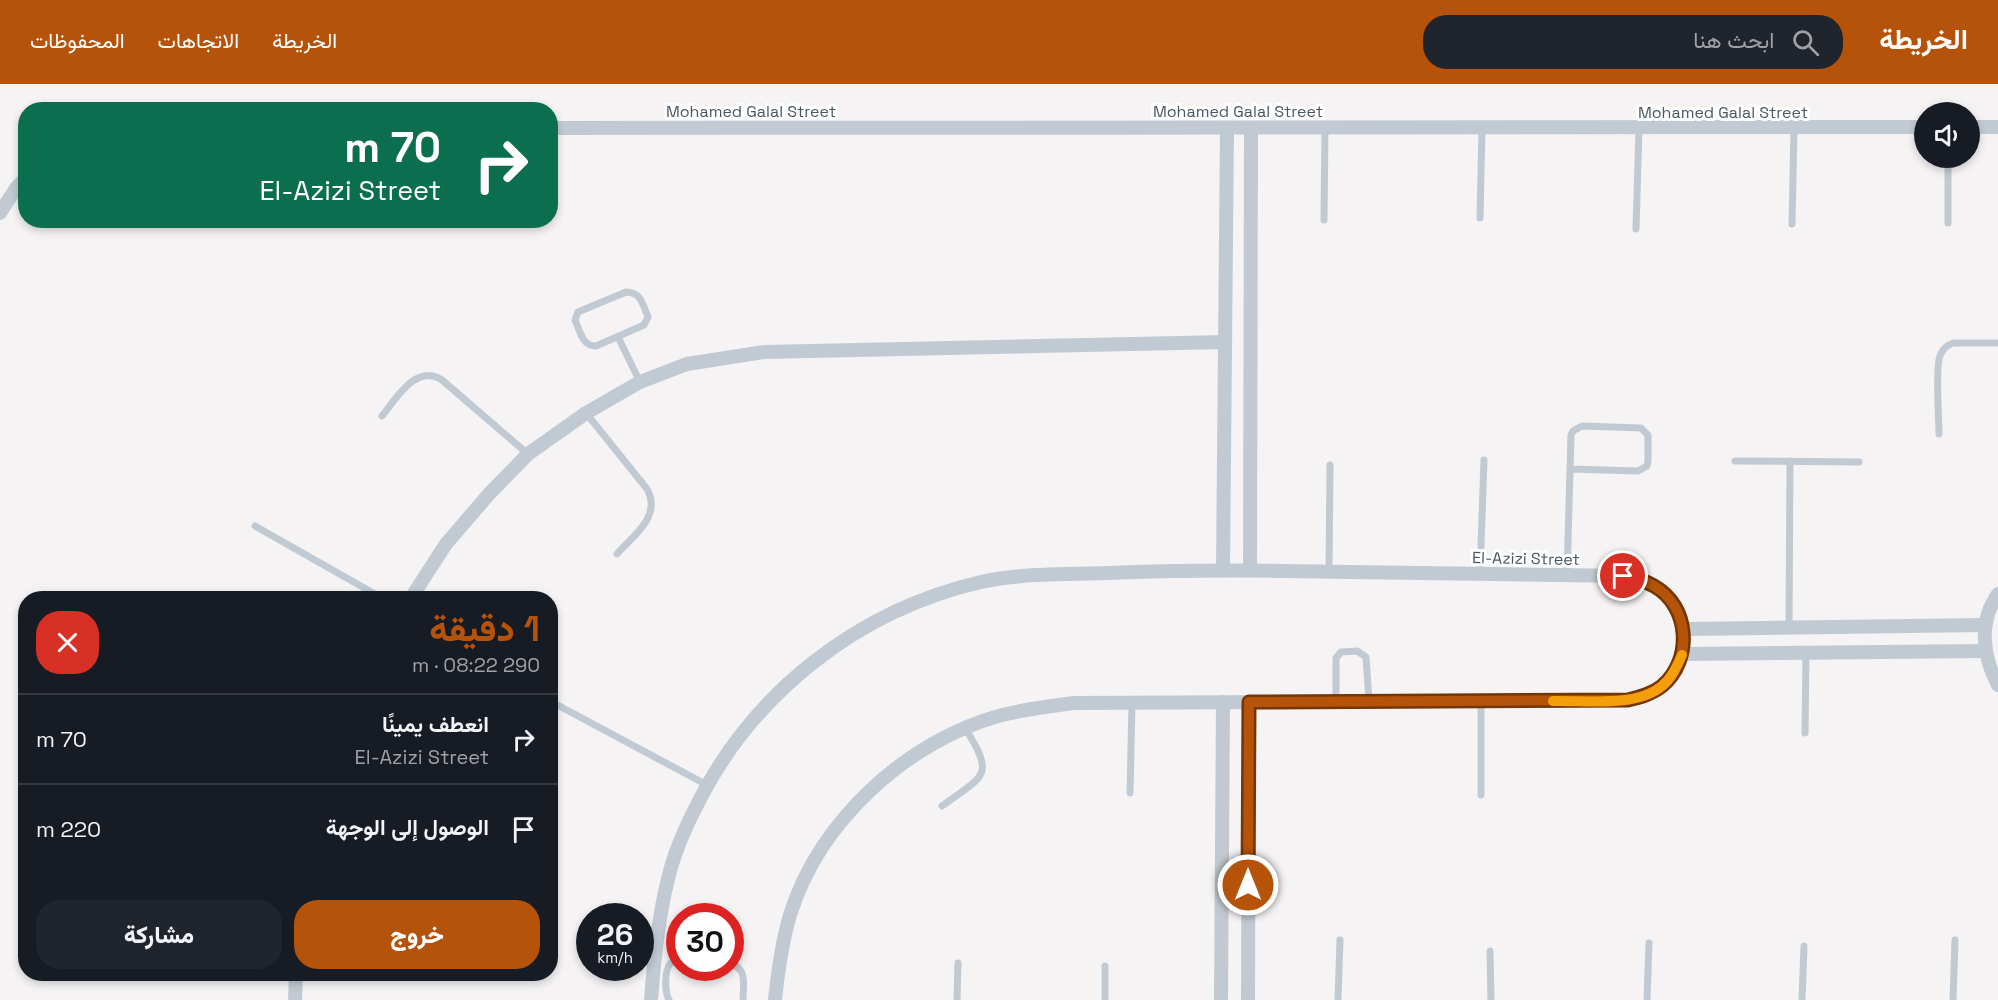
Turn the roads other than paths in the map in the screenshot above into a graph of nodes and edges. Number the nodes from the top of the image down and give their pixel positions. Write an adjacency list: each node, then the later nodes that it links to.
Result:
1 (1914, 127): 9 (street, Mohamed Galal Street)
2 (1980, 127): 3 (street)
3 (1998, 127)
4 (558, 128): 5 (street, Mohamed Galal Street)
5 (1227, 128): 6 (street, Mohamed Galal Street); 20 (street)
6 (1251, 128): 7 (street, Mohamed Galal Street); 36 (street)
7 (1325, 128): 8 (street, Mohamed Galal Street); 15 (lane)
8 (1482, 128): 10 (street, Mohamed Galal Street); 14 (lane)
9 (1794, 128): 10 (street, Mohamed Galal Street); 17 (lane)
10 (1639, 129): 18 (lane)
11 (1948, 168): 16 (lane)
12 (18, 187): 13 (street)
13 (0, 213)
14 (1480, 218)
15 (1324, 220)
16 (1948, 223)
17 (1792, 224)
18 (1636, 229)
19 (618, 337): 19 (lane); 22 (lane)
20 (1225, 342): 22 (street); 35 (street)
21 (1998, 343): 25 (lane)
22 (640, 382): 23 (street)
23 (586, 413): 26 (street); 34 (lane)
24 (381, 416): 26 (lane)
25 (1939, 434)
26 (528, 454): 41 (street)
27 (1484, 460): 38 (lane)
28 (1735, 460): 29 (lane)
29 (1790, 461): 30 (lane); 44 (lane)
30 (1859, 462)
31 (1330, 465): 37 (lane)
32 (1570, 469): 32 (lane); 39 (lane)
33 (255, 526): 40 (lane)
34 (617, 554)
35 (1223, 570): 36 (street, El-Azizi Street); 59 (street, El-Azizi Street)
36 (1250, 570): 37 (street, El-Azizi Street)
37 (1329, 572): 38 (street, El-Azizi Street)
38 (1480, 574): 39 (street, El-Azizi Street)
39 (1567, 576): 45 (street, El-Azizi Street)
40 (369, 591)
41 (416, 591)
42 (1998, 594): 43 (street)
43 (1985, 625): 44 (street); 46 (street)
44 (1789, 628): 45 (street)
45 (1684, 629): 48 (street, El-Azizi Street)
46 (1985, 651): 47 (street); 49 (street)
47 (1806, 653): 48 (street); 58 (lane)
48 (1682, 654): 52 (street, El-Azizi Street)
49 (1998, 685)
50 (1336, 701): 51 (street, El-Azizi Street); 51 (lane); 54 (street, El-Azizi Street)
51 (1369, 701): 52 (street, El-Azizi Street)
52 (1481, 701): 61 (lane)
53 (1223, 702): 54 (street, El-Azizi Street); 55 (street, El-Azizi Street); 80 (street)
54 (1249, 702): 81 (street)
55 (1132, 703): 57 (street, El-Azizi Street); 60 (lane)
56 (558, 704): 59 (lane)
57 (965, 728): 62 (lane); 77 (street, El-Azizi Street)
58 (1805, 733)
59 (707, 785): 74 (street, El-Azizi Street)
60 (1130, 793)
61 (1481, 795)
62 (942, 806)
63 (1340, 940): 82 (lane)
64 (1955, 940): 86 (lane)
65 (1649, 944): 84 (lane)
66 (1804, 946): 85 (lane)
67 (1490, 951): 83 (lane)
68 (958, 963): 78 (lane)
69 (1105, 966): 79 (lane)
70 (296, 981): 73 (street)
71 (667, 981): 75 (lane)
72 (744, 981): 76 (lane)
73 (295, 1000)
74 (651, 1000)
75 (669, 1000)
76 (743, 1000)
77 (775, 1000)
78 (957, 1000)
79 (1105, 1000)
80 (1221, 1000)
81 (1248, 1000)
82 (1338, 1000)
83 (1491, 1000)
84 (1647, 1000)
85 (1802, 1000)
86 (1953, 1000)

